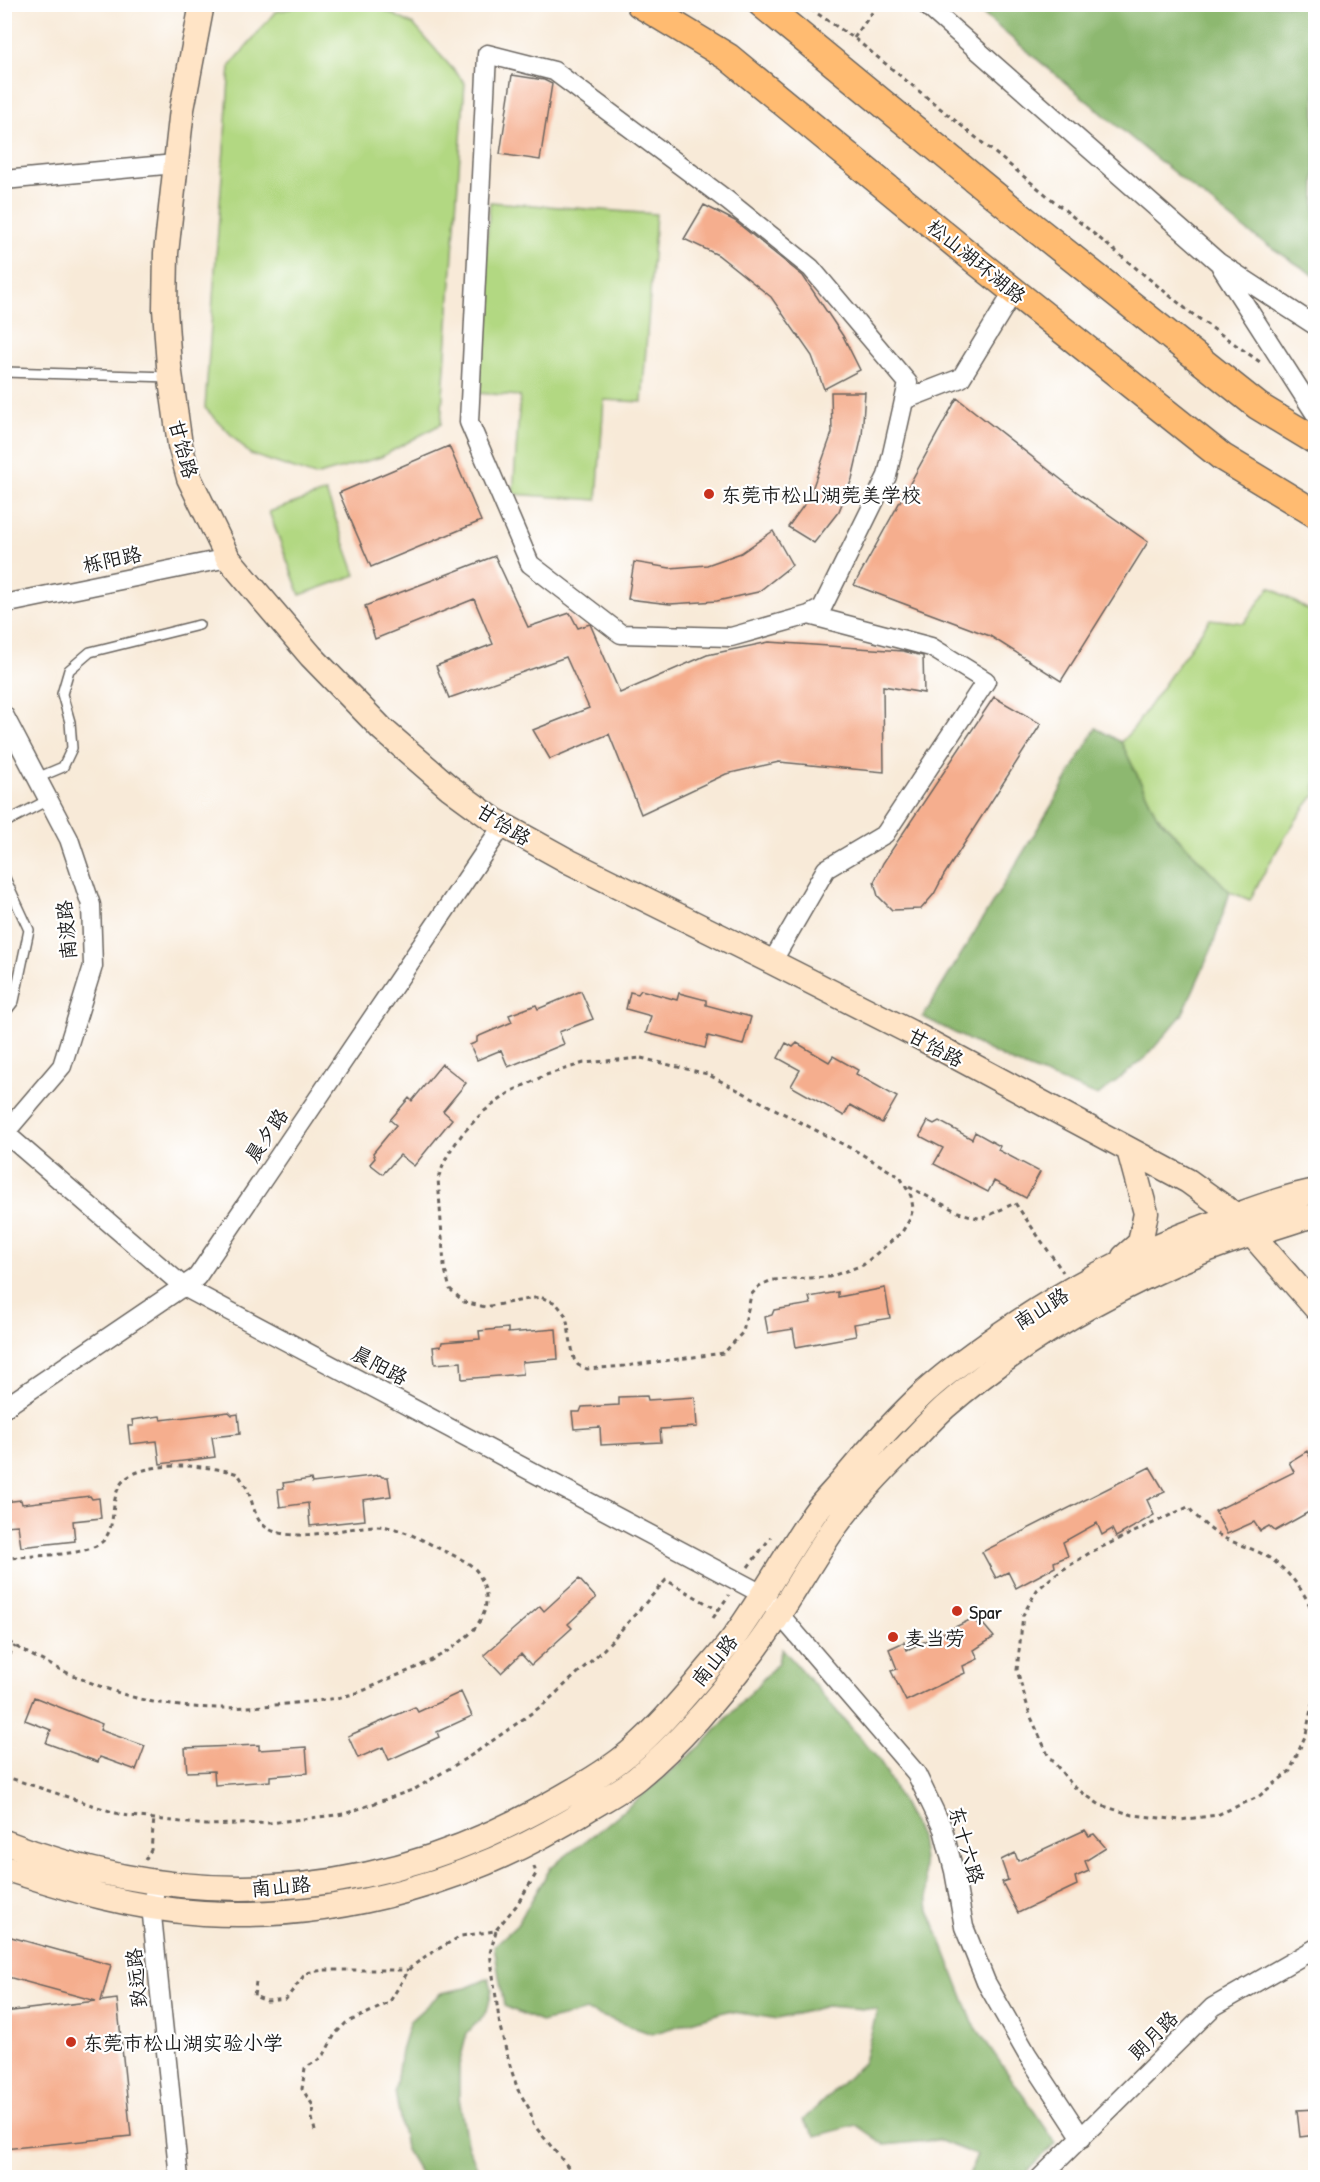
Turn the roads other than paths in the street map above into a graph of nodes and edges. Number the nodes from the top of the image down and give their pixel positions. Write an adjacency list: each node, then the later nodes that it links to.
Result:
1 (202, 4): 5 (main road, 甘饴路)
2 (640, 4): 8 (main road, 松山湖环湖路)
3 (762, 4): 14 (main road)
4 (925, 4): 7 (street)
5 (175, 164): 6 (street); 11 (main road, 甘饴路)
6 (4, 180)
7 (1218, 262): 9 (street); 13 (street)
8 (1014, 291): 12 (street); 15 (main road, 松山湖环湖路)
9 (1316, 326)
10 (4, 372): 11 (lane)
11 (170, 377): 16 (main road, 甘饴路)
12 (904, 400): 18 (street); 18 (street)
13 (1316, 415)
14 (1316, 441)
15 (1316, 514)
16 (228, 558): 17 (street, 栎阳路); 24 (main road, 甘饴路)
17 (4, 604)
18 (809, 615): 26 (street)
19 (199, 625): 21 (lane)
20 (4, 715): 21 (street, 南波路)
21 (37, 778): 22 (street, 南波路)
22 (48, 800): 23 (lane); 28 (street, 南波路)
23 (4, 823)
24 (503, 825): 26 (main road, 甘饴路); 35 (street, 晨夕路)
25 (4, 876): 27 (lane)
26 (772, 962): 29 (main road, 甘饴路)
27 (4, 1014)
28 (5, 1134): 35 (street, 晨阳路)
29 (1129, 1149): 31 (main road, 甘饴路); 34 (main road)
30 (1316, 1191): 31 (main road, 南山路)
31 (1235, 1215): 33 (main road, 甘饴路); 34 (main road, 南山路)
32 (1316, 1216): 33 (main road, 南山路)
33 (1254, 1234): 36 (main road, 甘饴路); 39 (main road, 南山路)
34 (1116, 1264): 38 (main road, 南山路)
35 (184, 1287): 37 (street, 晨夕路); 38 (street, 晨阳路)
36 (1316, 1308)
37 (4, 1408)
38 (762, 1594): 39 (street, 东十六路); 42 (main road, 南山路)
39 (777, 1614): 43 (main road, 南山路); 45 (street, 东十六路)
40 (4, 1842): 42 (main road, 南山路)
41 (4, 1868): 43 (main road, 南山路)
42 (157, 1883): 43 (street, 致远路)
43 (151, 1906): 46 (street, 致远路)
44 (1316, 1948): 45 (street, 朗月路)
45 (1082, 2138): 47 (street, 朗月路)
46 (179, 2178)
47 (1040, 2178)

